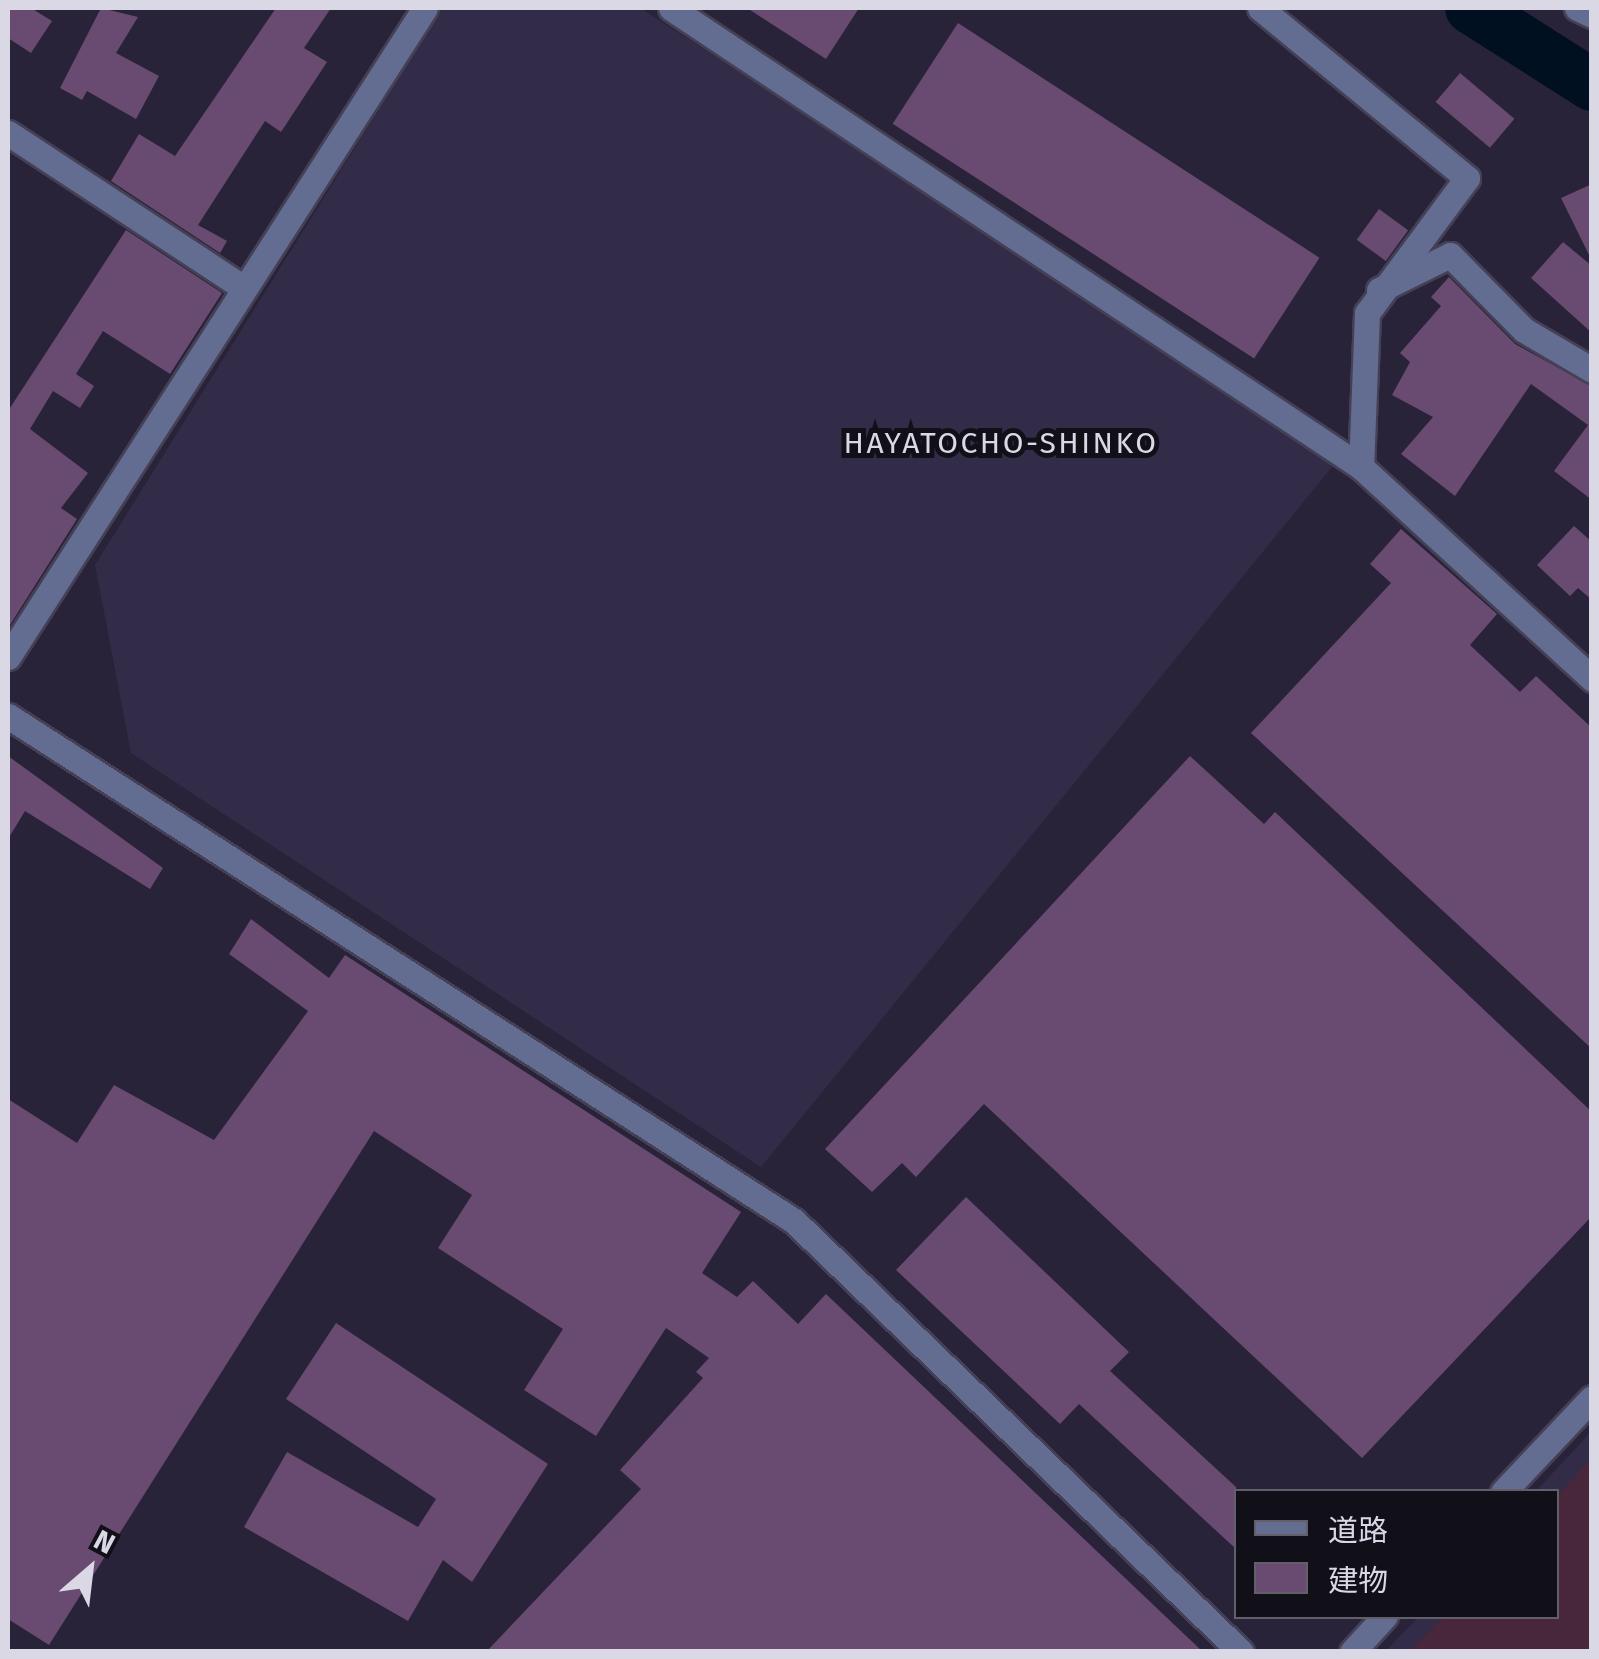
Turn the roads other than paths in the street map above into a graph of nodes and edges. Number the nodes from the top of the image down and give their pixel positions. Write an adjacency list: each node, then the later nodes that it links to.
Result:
1 (425, 8): 5 (street)
2 (671, 8): 8 (street)
3 (1260, 8): 6 (street)
4 (8, 133): 5 (street)
5 (240, 286): 9 (street)
6 (1375, 292): 7 (street); 8 (street)
7 (1592, 370)
8 (1361, 467): 10 (street)
9 (8, 657)
10 (1592, 679)
11 (8, 716): 15 (street)
12 (1592, 1398): 13 (street)
13 (1506, 1489)
14 (1382, 1619): 16 (street)
15 (1241, 1652)
16 (1352, 1652)

